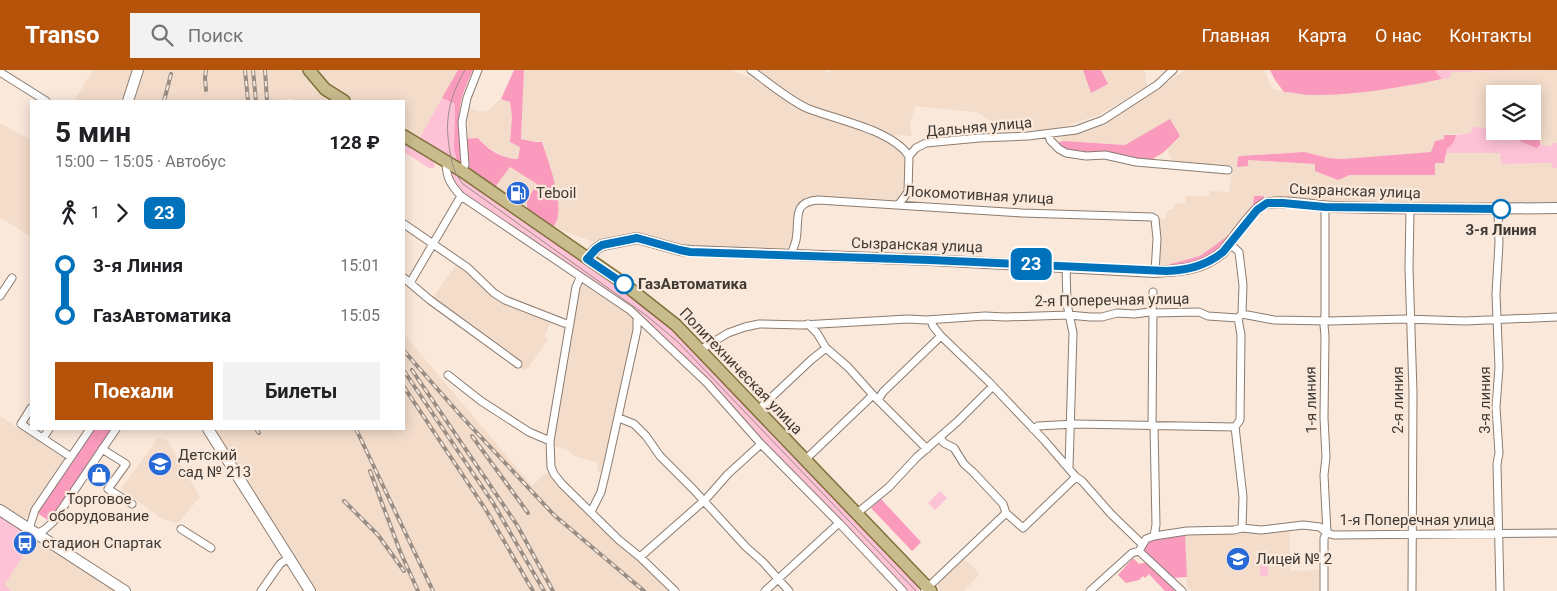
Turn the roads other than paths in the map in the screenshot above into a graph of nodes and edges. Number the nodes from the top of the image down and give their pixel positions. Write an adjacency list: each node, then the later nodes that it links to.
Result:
1 (138, 70): 8 (street)
2 (309, 70): 9 (main road)
3 (478, 70): 15 (street)
4 (751, 70): 12 (street)
5 (1173, 70): 10 (street)
6 (0, 72): 7 (street)
7 (44, 100)
8 (128, 100)
9 (340, 100)
10 (1049, 134): 12 (street, Дальняя улица); 14 (street, Дальняя улица)
11 (405, 137): 13 (main road, Политехническая улица)
12 (909, 156): 17 (street)
13 (446, 160): 15 (main road, Политехническая улица); 16 (street)
14 (1228, 170)
15 (462, 171): 26 (main road, Политехническая улица)
16 (461, 196): 23 (street); 30 (street)
17 (899, 204): 25 (street, Локомотивная улица); 28 (street, Локомотивная улица)
18 (1325, 207): 20 (street, Сызранская улица); 24 (street, Сызранская улица); 43 (street, 1-я линия)
19 (1557, 208): 21 (street, Сызранская улица)
20 (1410, 209): 21 (street, Сызранская улица); 40 (street, 2-я линия)
21 (1498, 209): 42 (street, 3-я линия)
22 (405, 225): 23 (street)
23 (433, 244): 32 (street); 44 (street)
24 (1230, 244): 28 (street, Сызранская улица); 37 (street)
25 (791, 256): 26 (street, Сызранская улица); 27 (street, Сызранская улица)
26 (587, 259): 48 (main road, Политехническая улица)
27 (1066, 266): 28 (street, Сызранская улица); 36 (street)
28 (1155, 272)
29 (12, 278): 34 (street)
30 (580, 278): 38 (street); 44 (street)
31 (405, 279): 32 (street)
32 (410, 283): 49 (street)
33 (1153, 292): 35 (street)
34 (0, 296)
35 (1152, 313): 36 (street, 2-я Поперечная улица); 37 (street, 2-я Поперечная улица); 57 (street)
36 (1069, 315): 41 (street, 2-я Поперечная улица); 56 (street)
37 (1240, 316): 43 (street, 2-я Поперечная улица); 58 (street)
38 (637, 317): 55 (street); 67 (street)
39 (1557, 317): 42 (street, 2-я Поперечная улица)
40 (1411, 319): 42 (street, 2-я Поперечная улица); 43 (street, 2-я Поперечная улица); 85 (street, 2-я линия)
41 (931, 320): 45 (street, 2-я Поперечная улица); 46 (street)
42 (1497, 320): 86 (street, 3-я линия)
43 (1324, 321): 84 (street, 1-я линия)
44 (570, 324): 66 (street)
45 (808, 324): 47 (street); 48 (street, 2-я Поперечная улица)
46 (940, 336): 51 (street); 52 (street)
47 (826, 348): 52 (street); 54 (street)
48 (700, 350): 54 (main road, Политехническая улица)
49 (518, 364)
50 (448, 375): 66 (street)
51 (992, 387): 59 (street); 65 (street)
52 (875, 397): 69 (street); 71 (street)
53 (30, 410): 64 (street)
54 (758, 410): 71 (main road, Политехническая улица)
55 (619, 418): 74 (street); 77 (street)
56 (1070, 424): 57 (street); 59 (street); 72 (street)
57 (1153, 426): 58 (street); 88 (street)
58 (1235, 427): 81 (street)
59 (1033, 429): 72 (street)
60 (48, 430): 64 (street)
61 (89, 430): 70 (street)
62 (115, 430): 68 (street)
63 (209, 430): 91 (street)
64 (43, 438): 70 (street)
65 (940, 438): 69 (street); 78 (street)
66 (550, 440): 77 (street)
67 (761, 444): 74 (street); 80 (street)
68 (102, 449): 75 (street); 83 (street)
69 (928, 449): 79 (street)
70 (71, 457): 83 (street)
71 (805, 460): 79 (main road, Политехническая улица)
72 (1068, 467): 73 (street)
73 (1076, 477): 78 (street); 90 (street)
74 (703, 501): 92 (street); 93 (street)
75 (132, 504)
76 (0, 510): 83 (street)
77 (591, 512): 92 (street)
78 (1006, 513): 94 (street)
79 (856, 514): 94 (main road, Политехническая улица)
80 (839, 523): 93 (street); 101 (street)
81 (1242, 528): 84 (street, 1-я Поперечная улица); 88 (street, 1-я Поперечная улица)
82 (181, 529): 89 (street)
83 (33, 532): 95 (street)
84 (1327, 533): 85 (street, 1-я Поперечная улица); 104 (street, 1-я линия)
85 (1412, 534): 86 (street, 1-я Поперечная улица); 105 (street, 2-я линия)
86 (1499, 534): 87 (street, 1-я Поперечная улица); 106 (street, 3-я линия)
87 (1557, 534)
88 (1154, 536): 90 (street, 1-я Поперечная улица)
89 (211, 548)
90 (1141, 548): 102 (street, 1-я Поперечная улица); 103 (street)
91 (290, 557): 96 (street); 97 (street)
92 (640, 557): 98 (street)
93 (778, 580): 99 (street); 100 (street)
94 (928, 590)
95 (125, 591)
96 (261, 591)
97 (310, 591)
98 (675, 591)
99 (765, 591)
100 (789, 591)
101 (903, 591)
102 (1090, 591)
103 (1182, 591)
104 (1324, 591)
105 (1412, 591)
106 (1500, 591)

